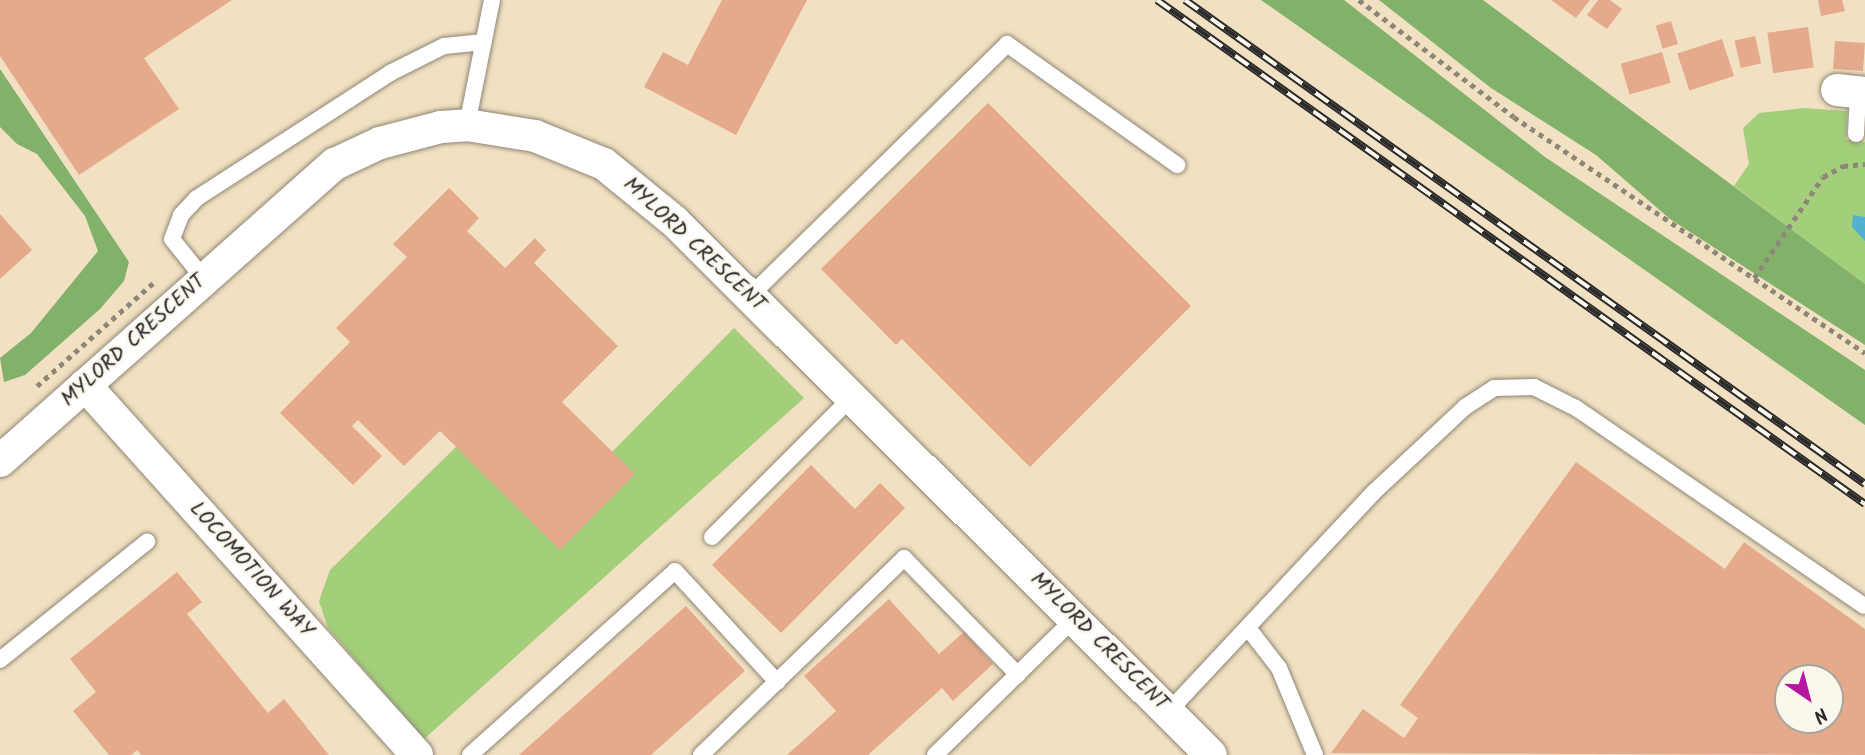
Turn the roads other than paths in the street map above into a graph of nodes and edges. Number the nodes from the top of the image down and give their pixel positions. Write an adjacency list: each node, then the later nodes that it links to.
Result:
1 (492, 0): 2 (lane)
2 (484, 42): 4 (lane); 7 (lane)
3 (1853, 92): 5 (lane)
4 (467, 125): 7 (street, MYLORD CRESCENT); 8 (street, MYLORD CRESCENT)
5 (1856, 134)
6 (1177, 165): 8 (lane)
7 (195, 268): 9 (street, MYLORD CRESCENT)
8 (750, 296): 10 (street, MYLORD CRESCENT)
9 (85, 385): 11 (street, MYLORD CRESCENT); 21 (street, LOCOMOTION WAY)
10 (852, 397): 12 (lane); 15 (street, MYLORD CRESCENT)
11 (0, 461)
12 (712, 537)
13 (147, 542): 17 (lane)
14 (1864, 606): 16 (lane)
15 (1075, 618): 18 (lane); 20 (street, MYLORD CRESCENT)
16 (1248, 628): 20 (lane); 26 (lane)
17 (0, 660)
18 (1018, 675): 19 (lane); 24 (lane)
19 (777, 681): 22 (lane); 23 (lane)
20 (1168, 711): 25 (street, MYLORD CRESCENT)
21 (417, 755)
22 (470, 755)
23 (701, 755)
24 (935, 755)
25 (1212, 755)
26 (1315, 755)

